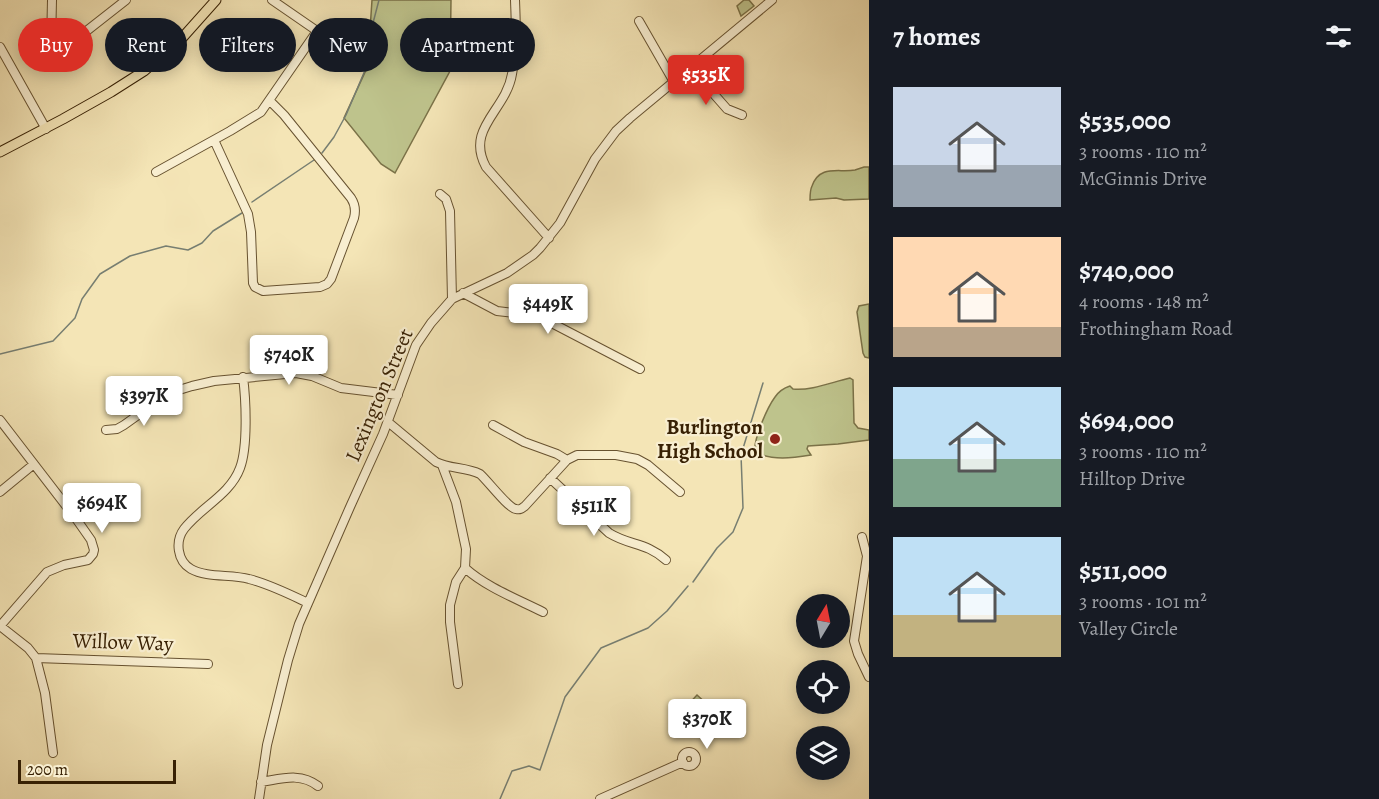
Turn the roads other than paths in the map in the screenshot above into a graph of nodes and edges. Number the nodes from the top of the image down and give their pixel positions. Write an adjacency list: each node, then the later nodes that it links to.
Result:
1 (52, 0): 2 (street)
2 (126, 0)
3 (216, 0): 15 (main road)
4 (273, 0): 8 (street)
5 (515, 0): 20 (street)
6 (772, 0): 11 (street, Lexington Street)
7 (639, 21): 12 (street)
8 (308, 25)
9 (308, 44): 13 (street)
10 (0, 46): 15 (street)
11 (691, 68): 12 (street, Lexington Street); 14 (street)
12 (674, 82): 20 (street, Lexington Street)
13 (270, 101): 16 (street); 16 (street)
14 (742, 115)
15 (46, 129): 17 (main road)
16 (214, 140): 18 (street)
17 (0, 153)
18 (156, 172)
19 (440, 194): 22 (street)
20 (549, 238): 21 (street, Lexington Street)
21 (463, 293): 22 (street, Lexington Street); 23 (street)
22 (452, 299): 25 (street, Lexington Street)
23 (640, 369)
24 (243, 377): 25 (street); 29 (street); 39 (street)
25 (398, 395): 27 (street, Lexington Street)
26 (0, 420): 31 (street)
27 (388, 422): 32 (street); 39 (street, Lexington Street)
28 (493, 425): 30 (street)
29 (106, 430)
30 (567, 460): 33 (street); 35 (street)
31 (34, 464): 34 (street); 41 (street)
32 (442, 465): 33 (street); 38 (street)
33 (550, 478): 37 (street)
34 (0, 492)
35 (680, 492)
36 (862, 537): 44 (street)
37 (666, 560)
38 (465, 568): 40 (street); 45 (street)
39 (308, 603): 48 (street, Lexington Street)
40 (543, 612)
41 (0, 626): 42 (street)
42 (36, 658): 43 (street, Willow Way); 46 (street)
43 (208, 664)
44 (869, 677)
45 (458, 684)
46 (53, 753)
47 (683, 762): 51 (street)
48 (261, 783): 49 (street); 50 (street, Lexington Street)
49 (318, 786)
50 (259, 799)
51 (600, 799)

